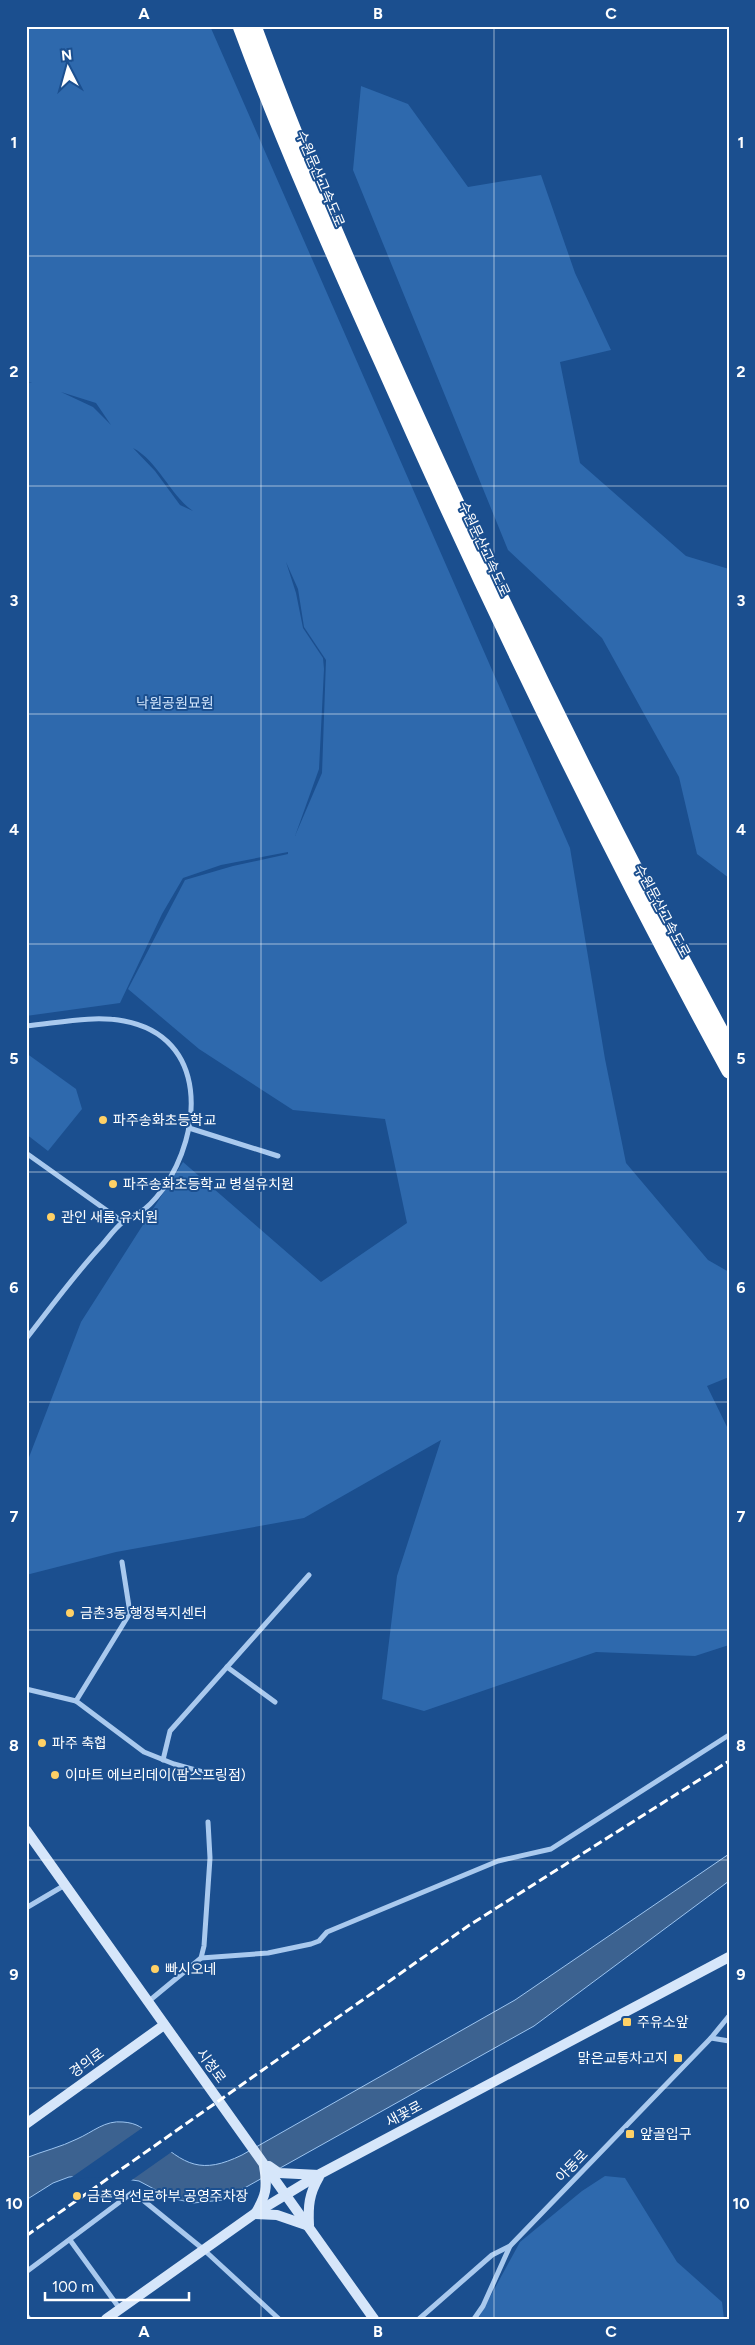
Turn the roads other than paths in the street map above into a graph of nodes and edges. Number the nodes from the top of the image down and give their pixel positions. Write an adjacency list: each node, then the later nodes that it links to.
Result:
1 (240, 26): 5 (highway, 수원문산고속도로)
2 (254, 26): 4 (highway, 수원문산고속도로)
3 (26, 1026): 6 (street)
4 (729, 1046)
5 (729, 1071)
6 (189, 1128): 8 (street); 9 (street)
7 (26, 1154): 9 (street)
8 (278, 1156)
9 (123, 1222): 10 (street)
10 (26, 1339)
11 (122, 1562): 15 (street)
12 (309, 1576): 13 (street)
13 (227, 1667): 16 (street); 18 (street)
14 (26, 1689): 15 (street)
15 (76, 1701): 18 (street)
16 (275, 1702)
17 (729, 1735): 25 (street)
18 (163, 1760): 19 (street)
19 (217, 1776)
20 (208, 1822): 25 (street)
21 (26, 1830): 22 (street, 시청로)
22 (66, 1884): 23 (street); 26 (street, 시청로)
23 (26, 1908)
24 (729, 1957): 32 (street, 새꽃로)
25 (201, 1958): 26 (street)
26 (149, 2001): 28 (street, 시청로)
27 (729, 2016): 29 (street, 아동로)
28 (164, 2025): 31 (street, 경의로); 33 (street, 시청로)
29 (711, 2038): 30 (street); 38 (street, 아동로)
30 (729, 2041)
31 (27, 2123)
32 (320, 2174): 33 (street); 34 (street, 새꽃로); 36 (street)
33 (273, 2176): 34 (street, 시청로); 35 (street)
34 (287, 2197): 35 (street, 새꽃로); 36 (street, 시청로)
35 (254, 2214): 36 (street); 39 (street, 새꽃로)
36 (309, 2226): 46 (street, 시청로)
37 (70, 2240): 39 (street); 40 (street); 41 (street)
38 (510, 2246): 47 (street, 아동로); 48 (street)
39 (203, 2249): 41 (street, 새꽃로); 45 (street)
40 (26, 2272)
41 (120, 2309): 44 (street, 새꽃로)
42 (26, 2315): 43 (street)
43 (29, 2319)
44 (106, 2319)
45 (279, 2319)
46 (374, 2319)
47 (419, 2319)
48 (474, 2319)

